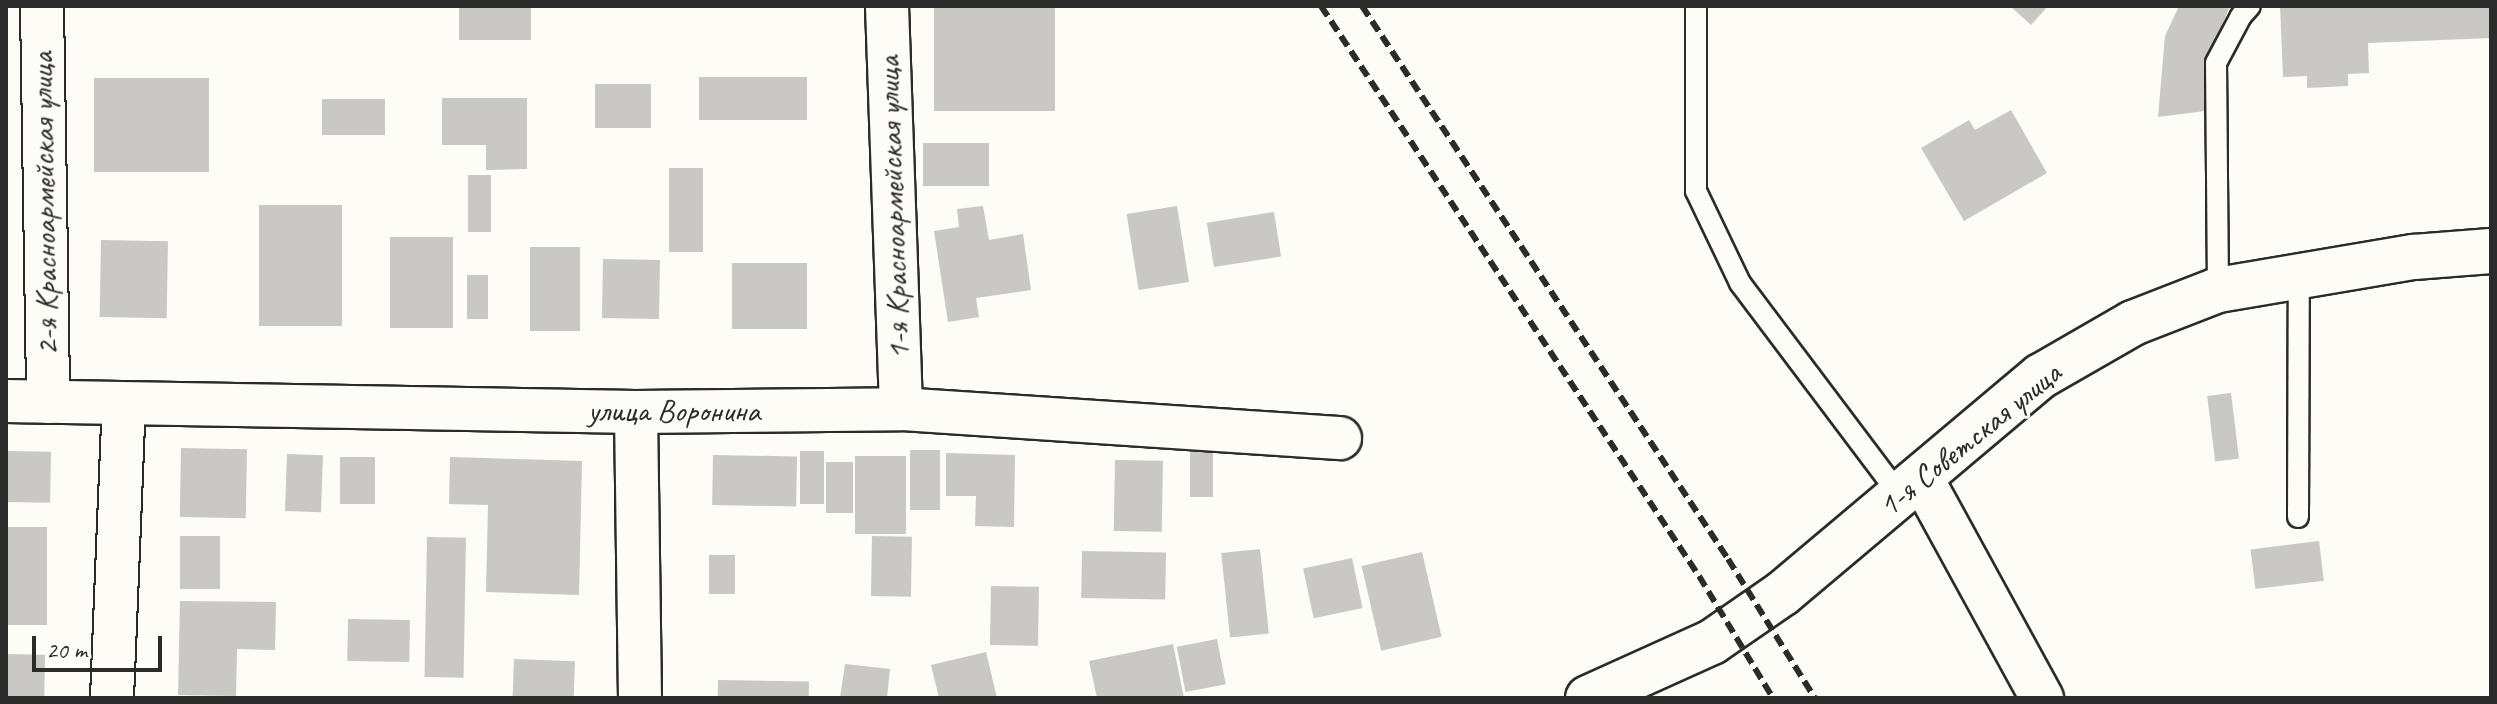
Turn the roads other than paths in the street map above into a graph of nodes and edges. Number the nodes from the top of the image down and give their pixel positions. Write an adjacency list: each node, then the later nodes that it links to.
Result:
1 (42, 6): 9 (street, 2-я Красноармейская улица)
2 (887, 6): 11 (street, 1-я Красноармейская улица)
3 (1696, 6): 14 (lane)
4 (2250, 6): 7 (lane)
5 (2491, 251): 6 (main road, 1-я Советская улица)
6 (2299, 276): 7 (main road, 1-я Советская улица); 15 (lane)
7 (2218, 290): 14 (main road, 1-я Советская улица)
8 (6, 401): 9 (street, улица Воронина)
9 (48, 402): 10 (street, улица Воронина)
10 (124, 404): 12 (street, улица Воронина); 17 (street)
11 (901, 409): 12 (street, улица Воронина); 13 (street, улица Воронина)
12 (636, 412): 18 (street)
13 (1340, 438)
14 (1910, 486): 16 (main road, 1-я Советская улица); 19 (street)
15 (2298, 517)
16 (1615, 693)
17 (112, 698)
18 (640, 698)
19 (2042, 698)

